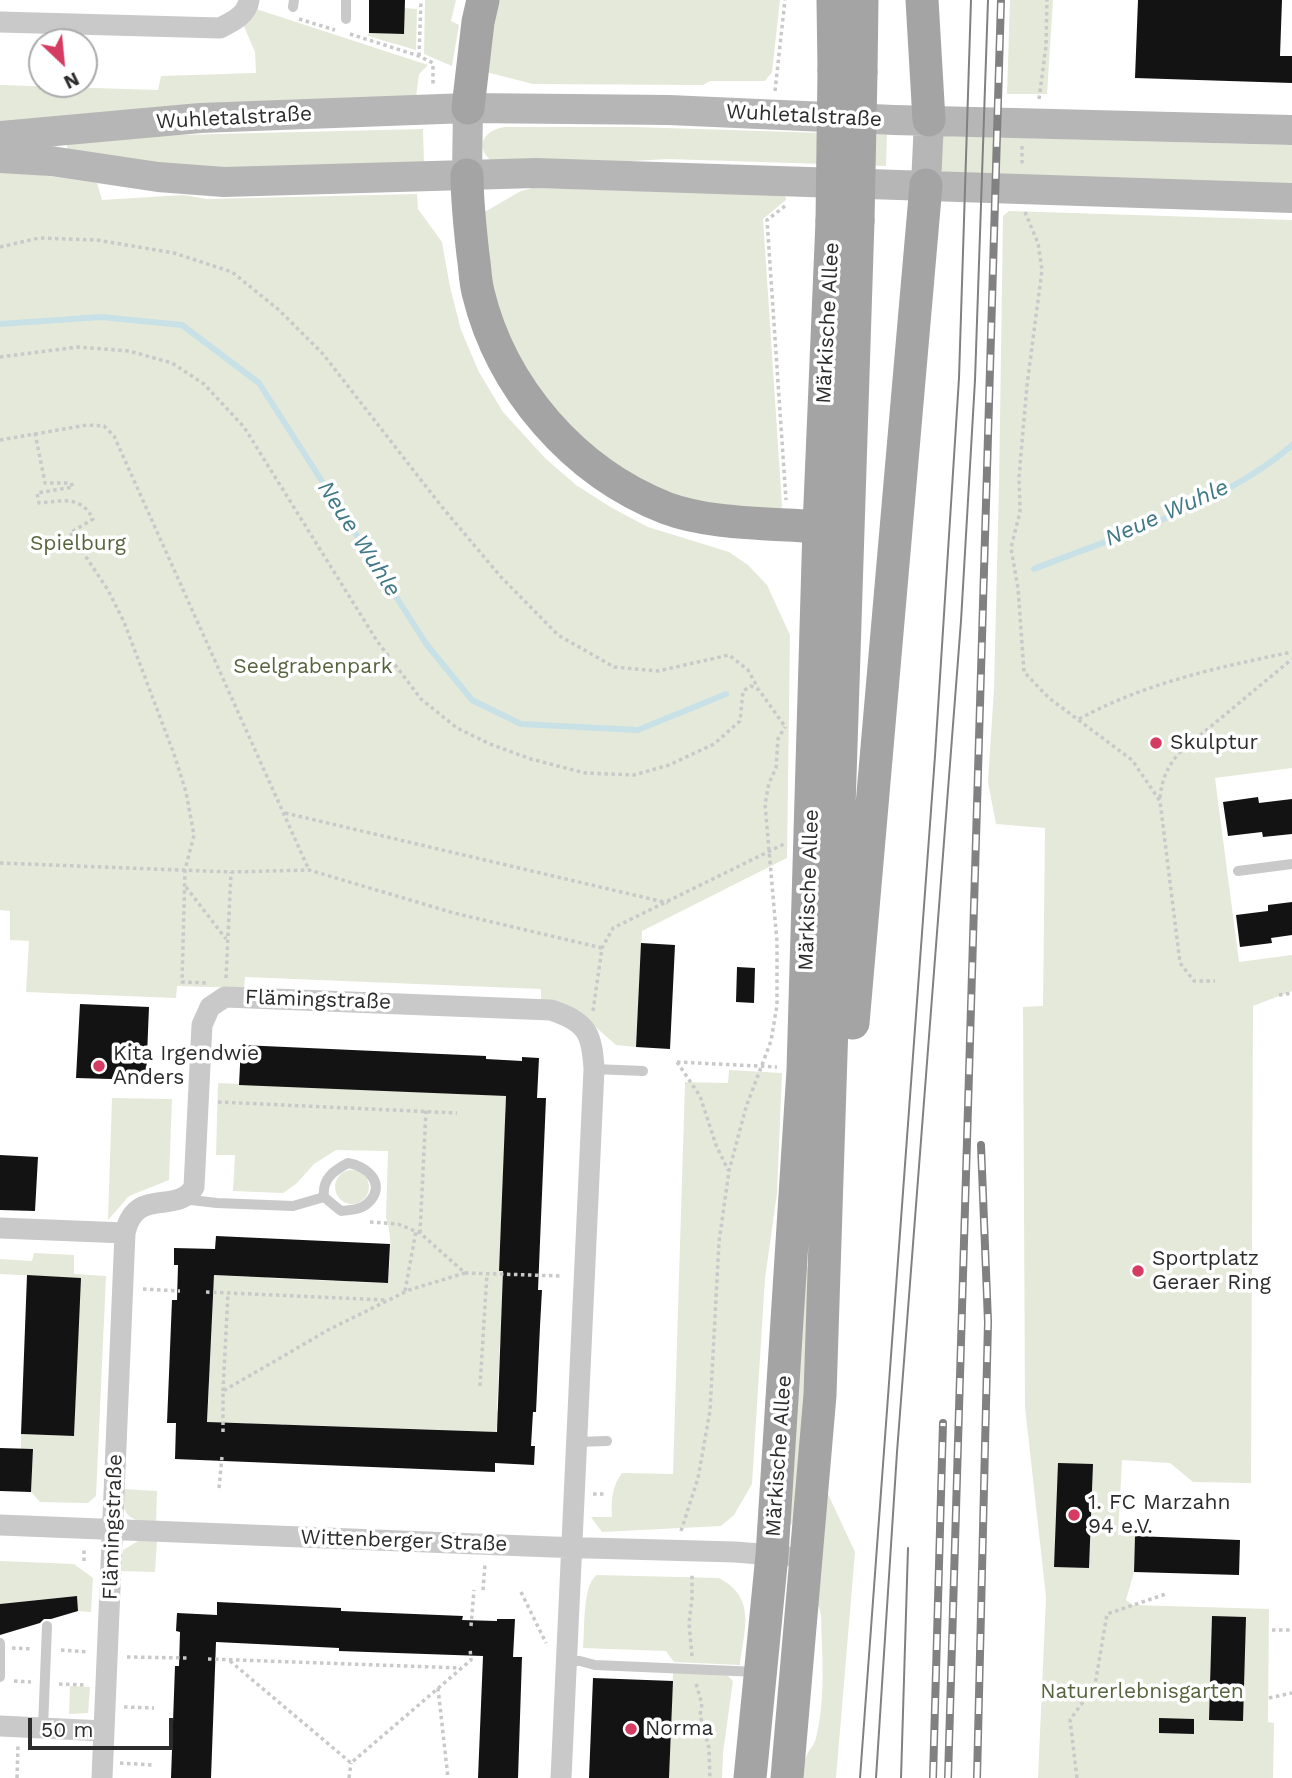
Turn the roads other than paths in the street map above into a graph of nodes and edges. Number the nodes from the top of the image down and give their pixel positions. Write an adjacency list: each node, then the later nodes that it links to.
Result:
1 (249, 0): 8 (street)
2 (346, 0): 7 (lane)
3 (483, 0): 10 (main road)
4 (833, 0): 9 (main road, Märkische Allee)
5 (862, 0): 9 (main road, Märkische Allee)
6 (922, 0): 11 (main road)
7 (346, 19)
8 (0, 22)
9 (847, 71): 18 (main road, Märkische Allee, bridge)
10 (468, 108): 11 (main road, Wuhletalstraße); 13 (main road, Wuhletalstraße); 15 (main road)
11 (929, 120): 12 (main road, Wuhletalstraße); 16 (main road)
12 (1292, 131)
13 (0, 136)
14 (0, 158): 15 (main road)
15 (467, 175): 16 (main road); 19 (main road)
16 (926, 185): 17 (main road); 28 (main road)
17 (1292, 198)
18 (845, 221): 19 (main road, Märkische Allee); 28 (main road, Märkische Allee)
19 (806, 526): 34 (main road, Märkische Allee)
20 (1292, 864): 21 (lane)
21 (1238, 871)
22 (594, 1069): 23 (lane); 25 (street, Flämingstraße); 30 (street)
23 (643, 1071)
24 (324, 1197): 24 (lane); 25 (lane)
25 (182, 1199): 27 (street)
26 (0, 1228): 27 (street)
27 (125, 1233): 32 (street, Flämingstraße)
28 (820, 1395): 35 (main road, Märkische Allee)
29 (607, 1441): 30 (lane)
30 (576, 1442): 33 (street)
31 (0, 1525): 32 (street, Wittenberger Straße)
32 (113, 1530): 33 (street, Wittenberger Straße); 43 (street, Flämingstraße)
33 (571, 1548): 34 (street, Wittenberger Straße); 38 (street)
34 (772, 1555): 35 (street, Wittenberger Straße); 39 (main road, Märkische Allee)
35 (808, 1558): 47 (main road, Märkische Allee)
36 (47, 1626): 42 (lane)
37 (0, 1643): 40 (lane)
38 (566, 1661): 39 (lane); 45 (street)
39 (761, 1673): 46 (main road, Märkische Allee)
40 (0, 1677)
41 (10, 1727): 42 (street)
42 (43, 1728): 43 (street)
43 (104, 1731): 44 (street, Flämingstraße)
44 (102, 1770)
45 (561, 1778)
46 (750, 1778)
47 (787, 1778)

